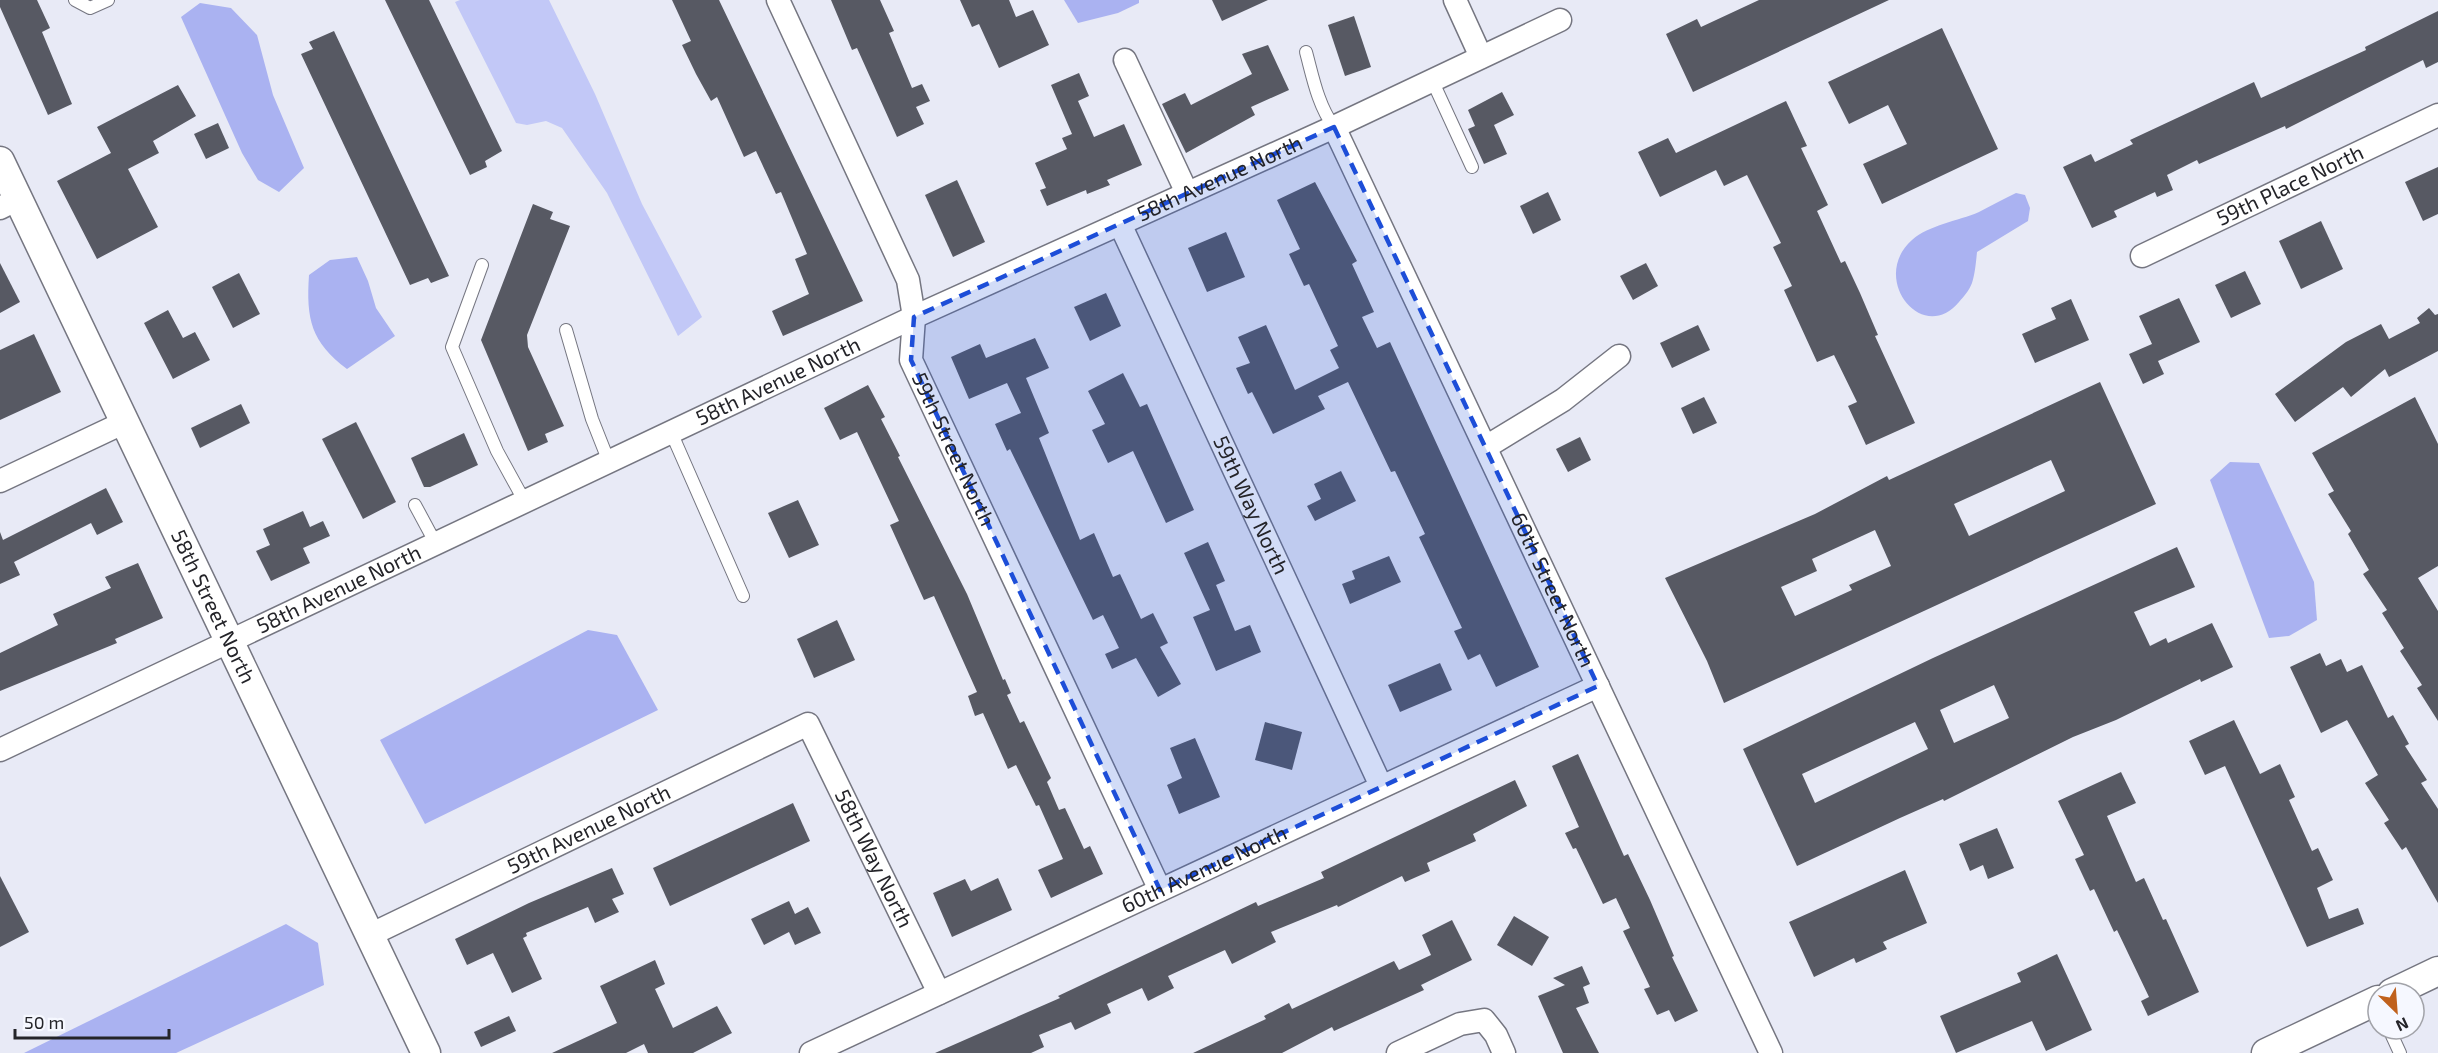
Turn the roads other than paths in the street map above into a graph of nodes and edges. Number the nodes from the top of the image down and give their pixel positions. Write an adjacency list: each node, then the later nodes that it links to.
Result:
1 (75, 0): 2 (lane)
2 (108, 0)
3 (778, 0): 19 (street, 59th Street North)
4 (1455, 0): 7 (street)
5 (1560, 20): 7 (street, 58th Avenue North)
6 (1306, 52): 11 (lane)
7 (1481, 57): 9 (street, 58th Avenue North)
8 (1125, 60): 14 (street)
9 (1432, 80): 11 (street, 58th Avenue North); 13 (lane)
10 (2438, 115): 17 (street, 59th Place North)
11 (1334, 127): 14 (street, 58th Avenue North); 24 (street, 60th Street North)
12 (0, 161): 15 (street, 58th Street North)
13 (1472, 167)
14 (1187, 193): 16 (street, 58th Avenue North)
15 (9, 204): 22 (street, 58th Street North)
16 (1120, 224): 19 (street, 58th Avenue North); 35 (street, 59th Way North)
17 (2142, 256)
18 (482, 265): 27 (lane)
19 (914, 317): 23 (street, 58th Avenue North); 36 (street, 59th Street North)
20 (566, 330): 25 (lane)
21 (1619, 356): 24 (street)
22 (125, 422): 26 (street); 31 (street, 58th Street North)
23 (671, 432): 25 (street, 58th Avenue North); 30 (lane)
24 (1485, 447): 32 (street, 60th Street North)
25 (609, 462): 27 (street, 58th Avenue North)
26 (0, 481)
27 (525, 502): 29 (street, 58th Avenue North)
28 (415, 505): 29 (lane)
29 (436, 544): 31 (street, 58th Avenue North)
30 (743, 596)
31 (230, 642): 34 (street, 58th Avenue North); 37 (street, 58th Street North)
32 (1598, 686): 35 (street, 60th Avenue North); 46 (street, 60th Street North)
33 (808, 724): 37 (street, 59th Avenue North); 40 (street, 58th Way North)
34 (0, 750)
35 (1381, 786): 36 (street, 60th Avenue North)
36 (1160, 890): 40 (street, 60th Avenue North)
37 (370, 935): 42 (street, 58th Street North)
38 (2438, 971): 39 (street)
39 (2418, 981)
40 (939, 993): 43 (street, 60th Avenue North)
41 (2366, 1006): 47 (street)
42 (426, 1053)
43 (811, 1053)
44 (1398, 1053): 45 (street)
45 (1504, 1053)
46 (1771, 1053)
47 (2266, 1053)

